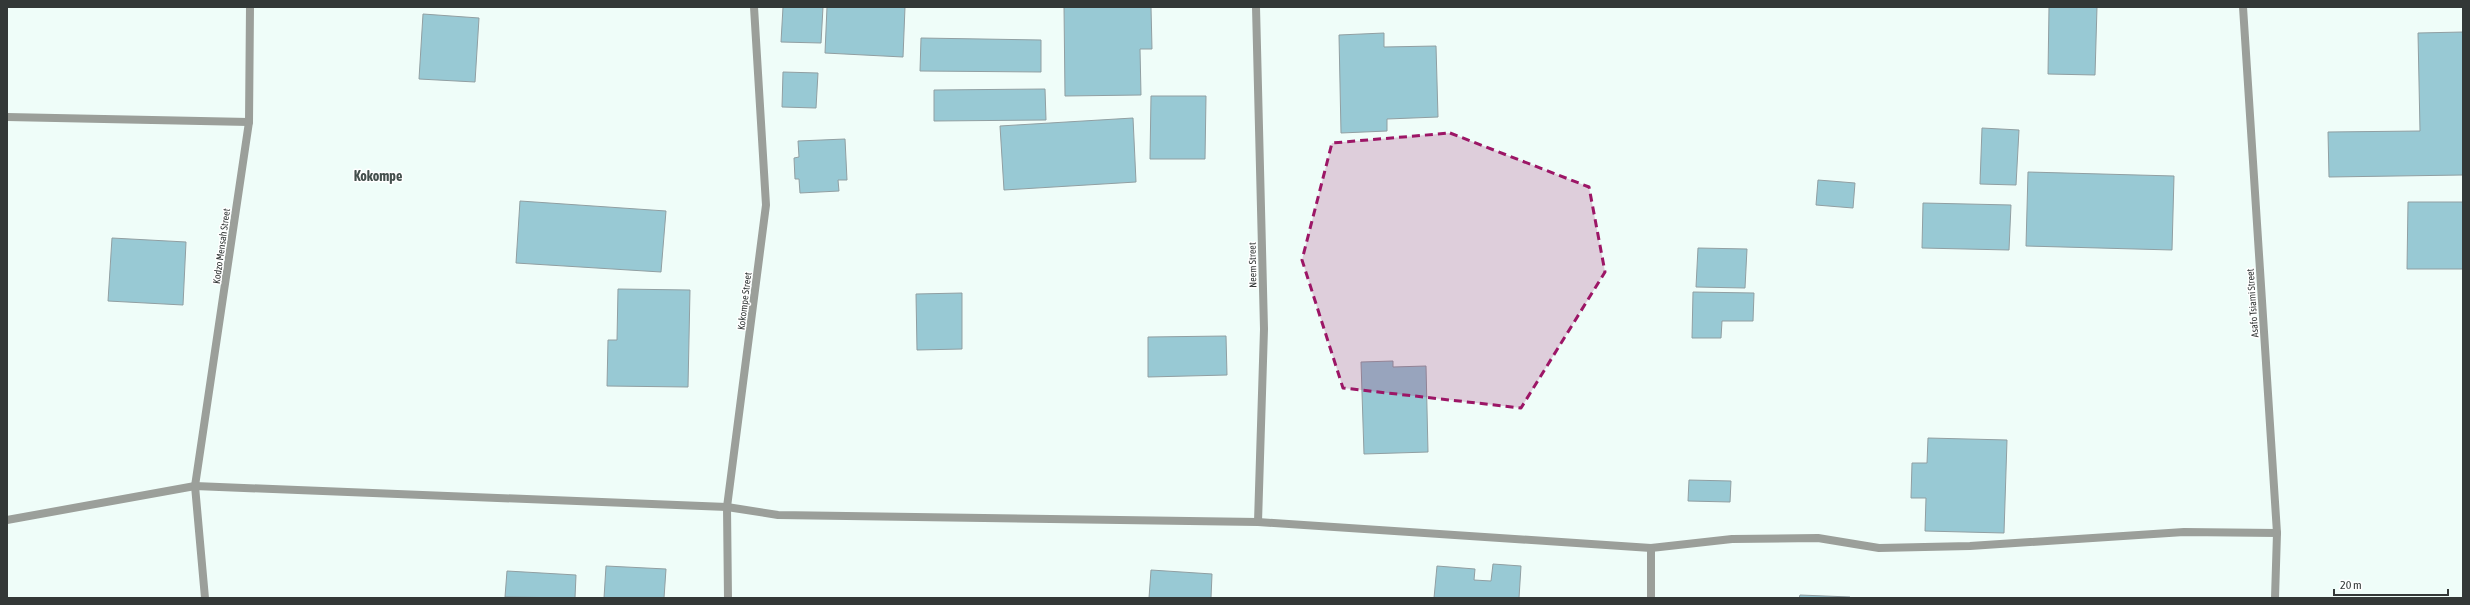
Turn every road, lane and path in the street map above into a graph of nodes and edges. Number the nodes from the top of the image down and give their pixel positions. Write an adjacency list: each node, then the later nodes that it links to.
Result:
1 (250, 7): 6 (street, Kodzo Mensah Street)
2 (754, 7): 8 (street, Kokompe Street)
3 (1256, 7): 10 (street, Neem Street)
4 (2244, 7): 11 (street, Asafo Tsiami Street)
5 (7, 117): 6 (street)
6 (249, 122): 7 (street, Kodzo Mensah Street)
7 (195, 486): 8 (street); 9 (street); 13 (street, Kodzo Mensah Street)
8 (727, 507): 10 (street); 14 (street, Kokompe Street)
9 (7, 520)
10 (1258, 522): 12 (street)
11 (2277, 533): 12 (street); 16 (street, Asafo Tsiami Street)
12 (1651, 548): 15 (street)
13 (205, 598)
14 (728, 598)
15 (1651, 598)
16 (2275, 598)

